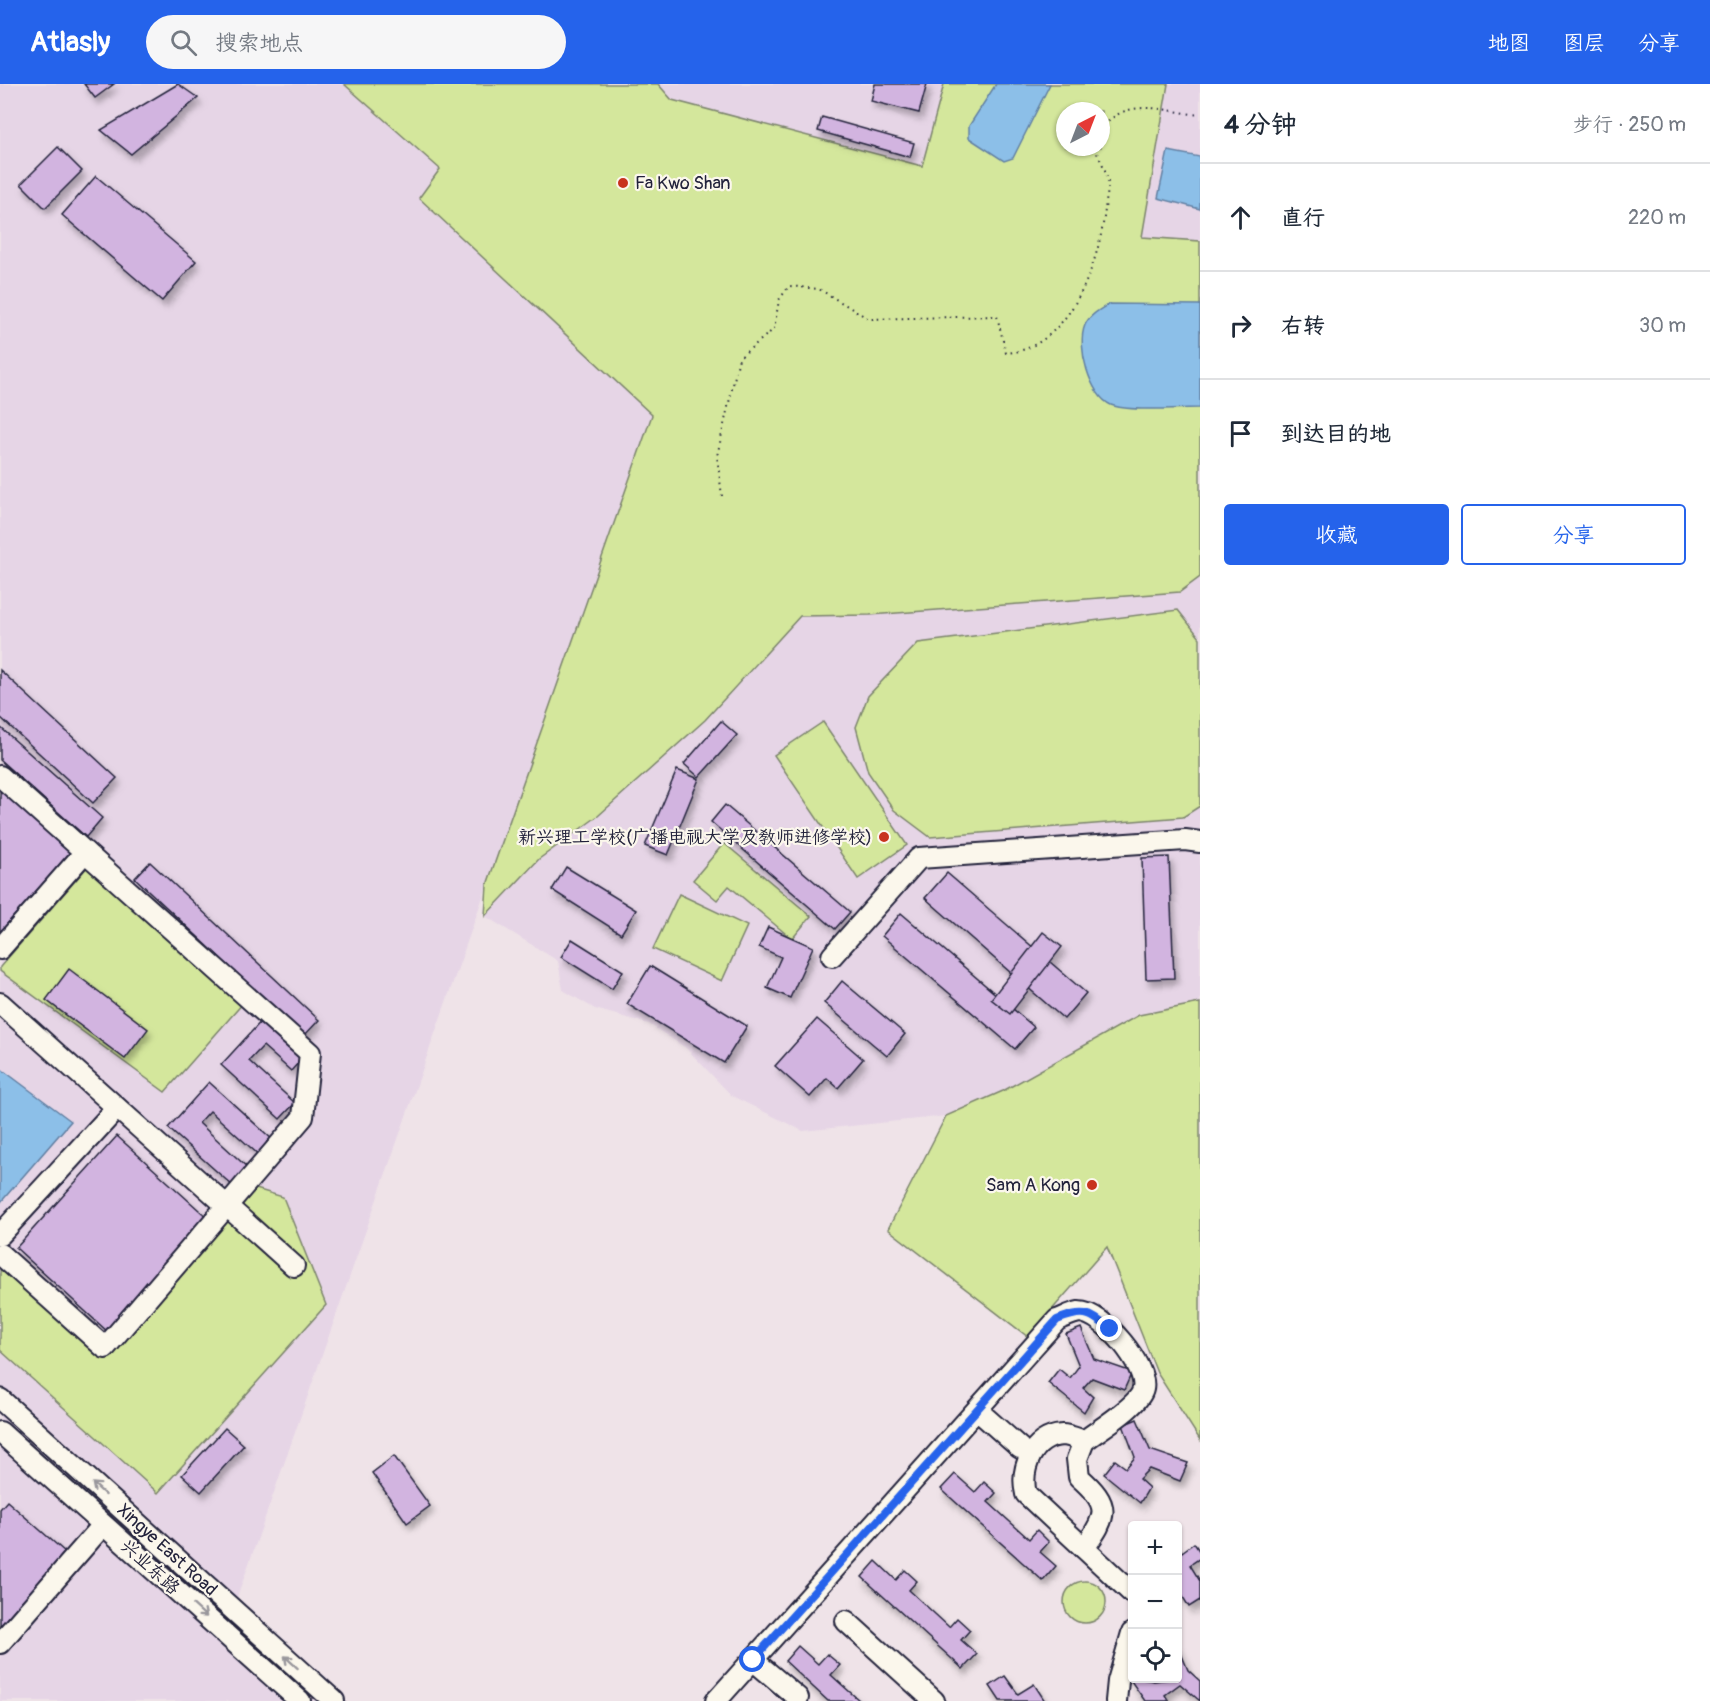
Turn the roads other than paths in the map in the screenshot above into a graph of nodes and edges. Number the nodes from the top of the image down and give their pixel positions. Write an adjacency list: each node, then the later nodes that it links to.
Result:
1 (0, 776): 3 (street)
2 (1200, 842): 5 (street)
3 (85, 852): 4 (street); 8 (street)
4 (0, 949)
5 (832, 956)
6 (2, 1008): 7 (street)
7 (117, 1108): 8 (street); 9 (street)
8 (227, 1206): 10 (street); 11 (street)
9 (0, 1234)
10 (0, 1254)
11 (294, 1266)
12 (0, 1399): 27 (street, Xingye East Road, one-way to 12)
13 (977, 1410): 15 (street); 16 (street); 23 (street)
14 (0, 1432): 17 (street, 兴业东路)
15 (1084, 1441): 18 (street); 18 (street)
16 (1020, 1448)
17 (103, 1525): 21 (street); 26 (street, 兴业东路, one-way to 26)
18 (1084, 1548): 19 (street)
19 (1128, 1589)
20 (846, 1621): 28 (street)
21 (0, 1643)
22 (1128, 1647): 29 (street)
23 (753, 1660): 24 (street); 25 (street)
24 (798, 1698)
25 (723, 1699)
26 (300, 1701)
27 (334, 1701)
28 (934, 1701)
29 (1116, 1701)

